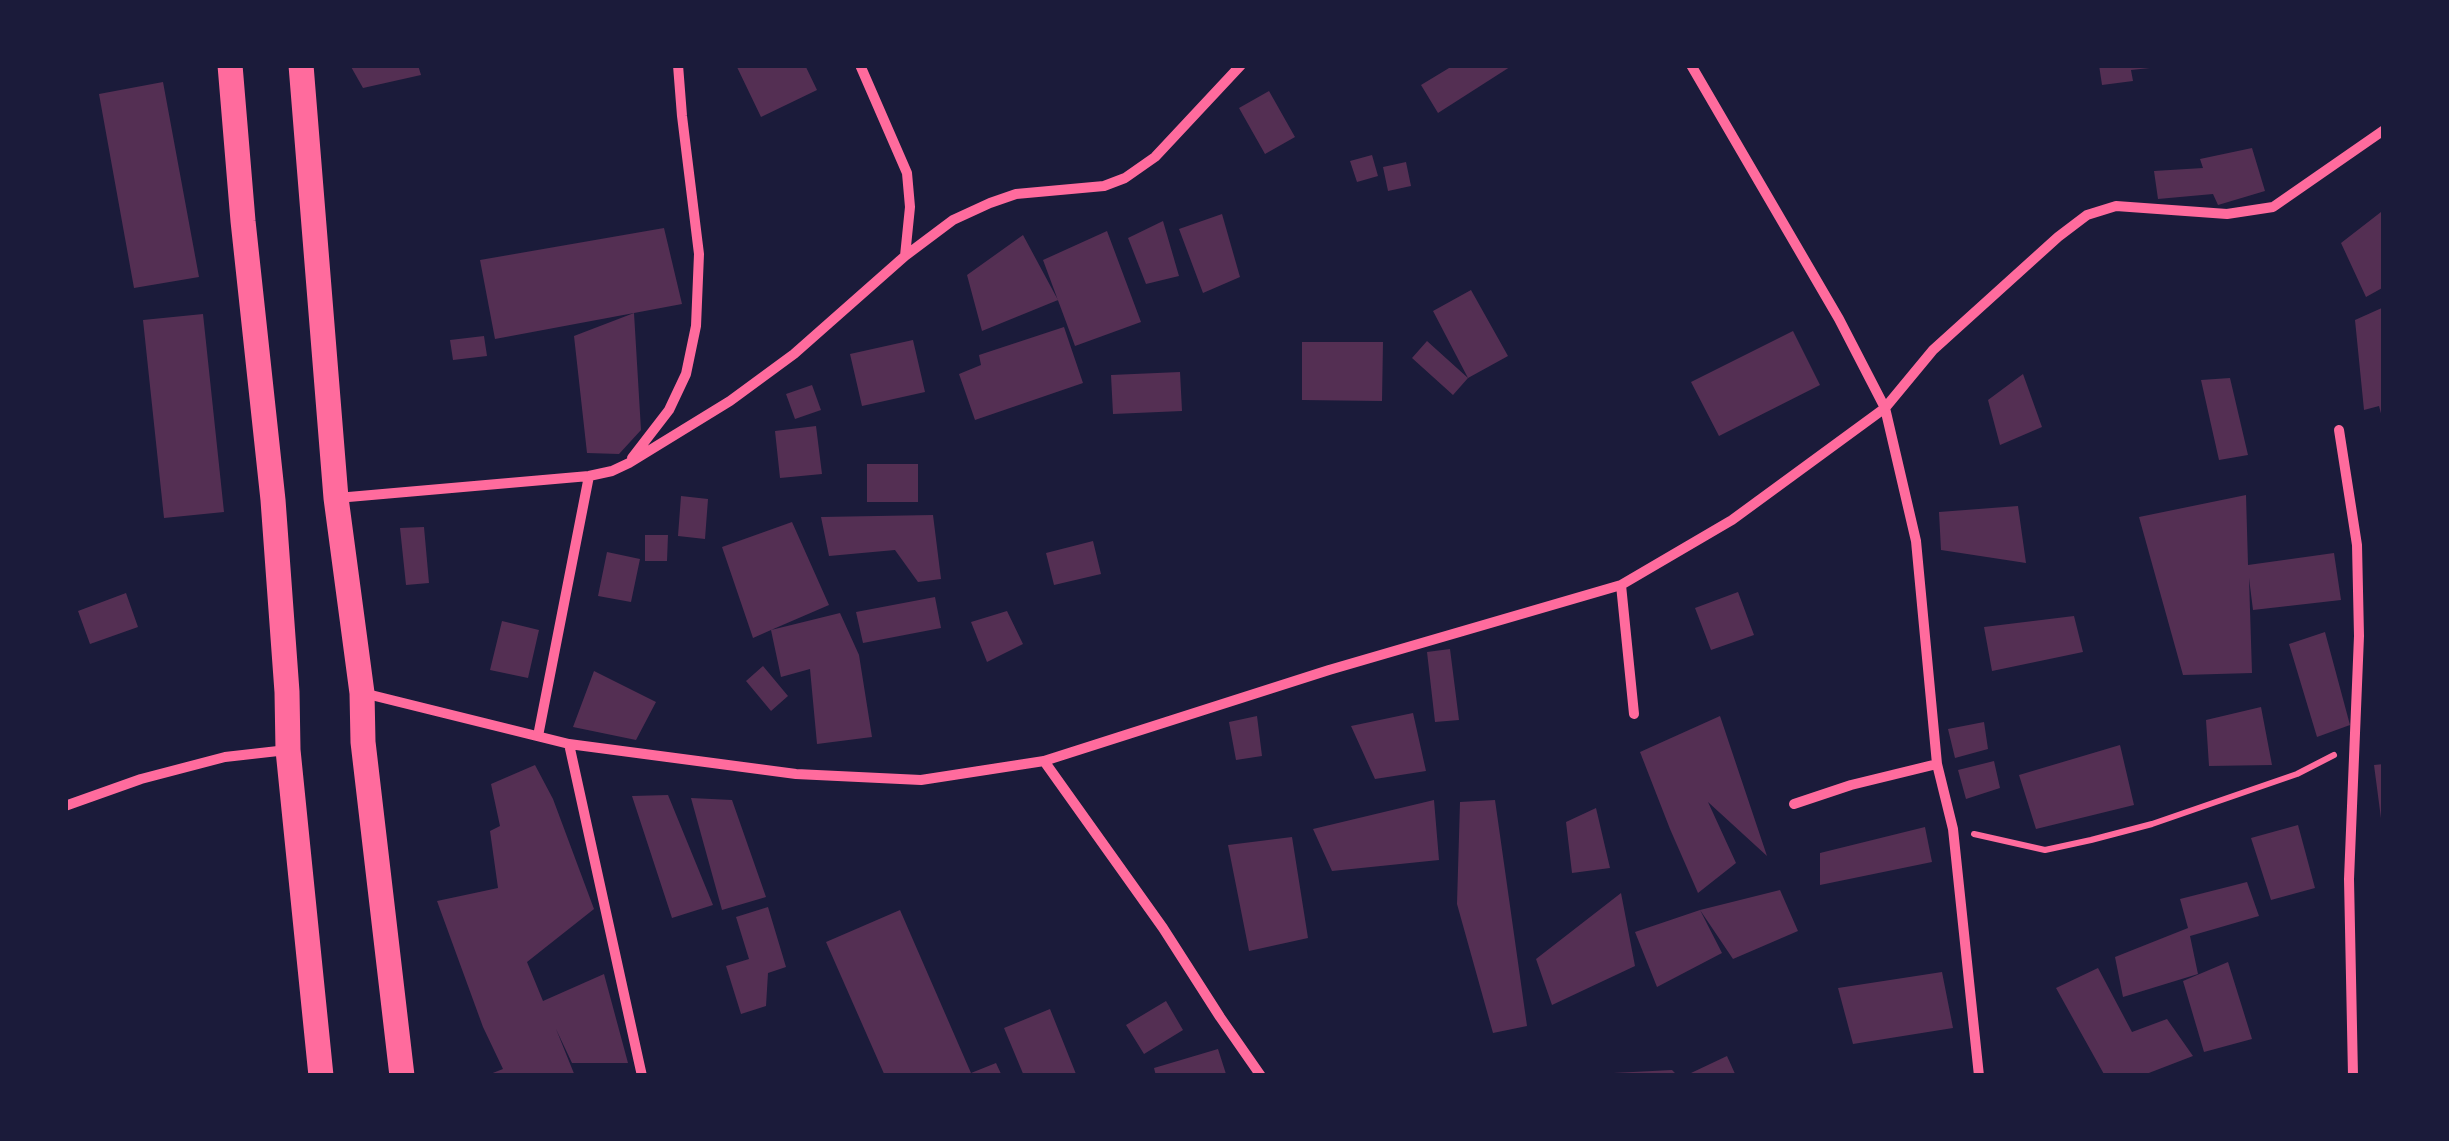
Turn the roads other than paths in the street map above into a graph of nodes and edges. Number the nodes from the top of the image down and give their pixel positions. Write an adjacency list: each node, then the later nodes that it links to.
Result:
1 (230, 65): 19 (main road)
2 (301, 65): 13 (main road)
3 (678, 65): 11 (street)
4 (860, 65): 8 (street)
5 (1241, 65): 8 (street)
6 (1691, 65): 9 (street)
7 (2384, 130): 9 (street)
8 (905, 256): 11 (street)
9 (1885, 408): 14 (street); 21 (street)
10 (2339, 430): 29 (street)
11 (628, 463): 12 (street)
12 (590, 476): 13 (street); 17 (street)
13 (336, 498): 15 (main road)
14 (1621, 585): 16 (street); 20 (street)
15 (362, 693): 17 (street); 25 (main road)
16 (1634, 714)
17 (538, 736): 18 (street)
18 (569, 744): 20 (street); 26 (street)
19 (288, 750): 23 (street); 24 (main road)
20 (1044, 761): 27 (street)
21 (1937, 764): 22 (street); 28 (street)
22 (1794, 804)
23 (65, 806)
24 (321, 1076)
25 (402, 1076)
26 (642, 1076)
27 (1261, 1076)
28 (1979, 1076)
29 (2352, 1076)

